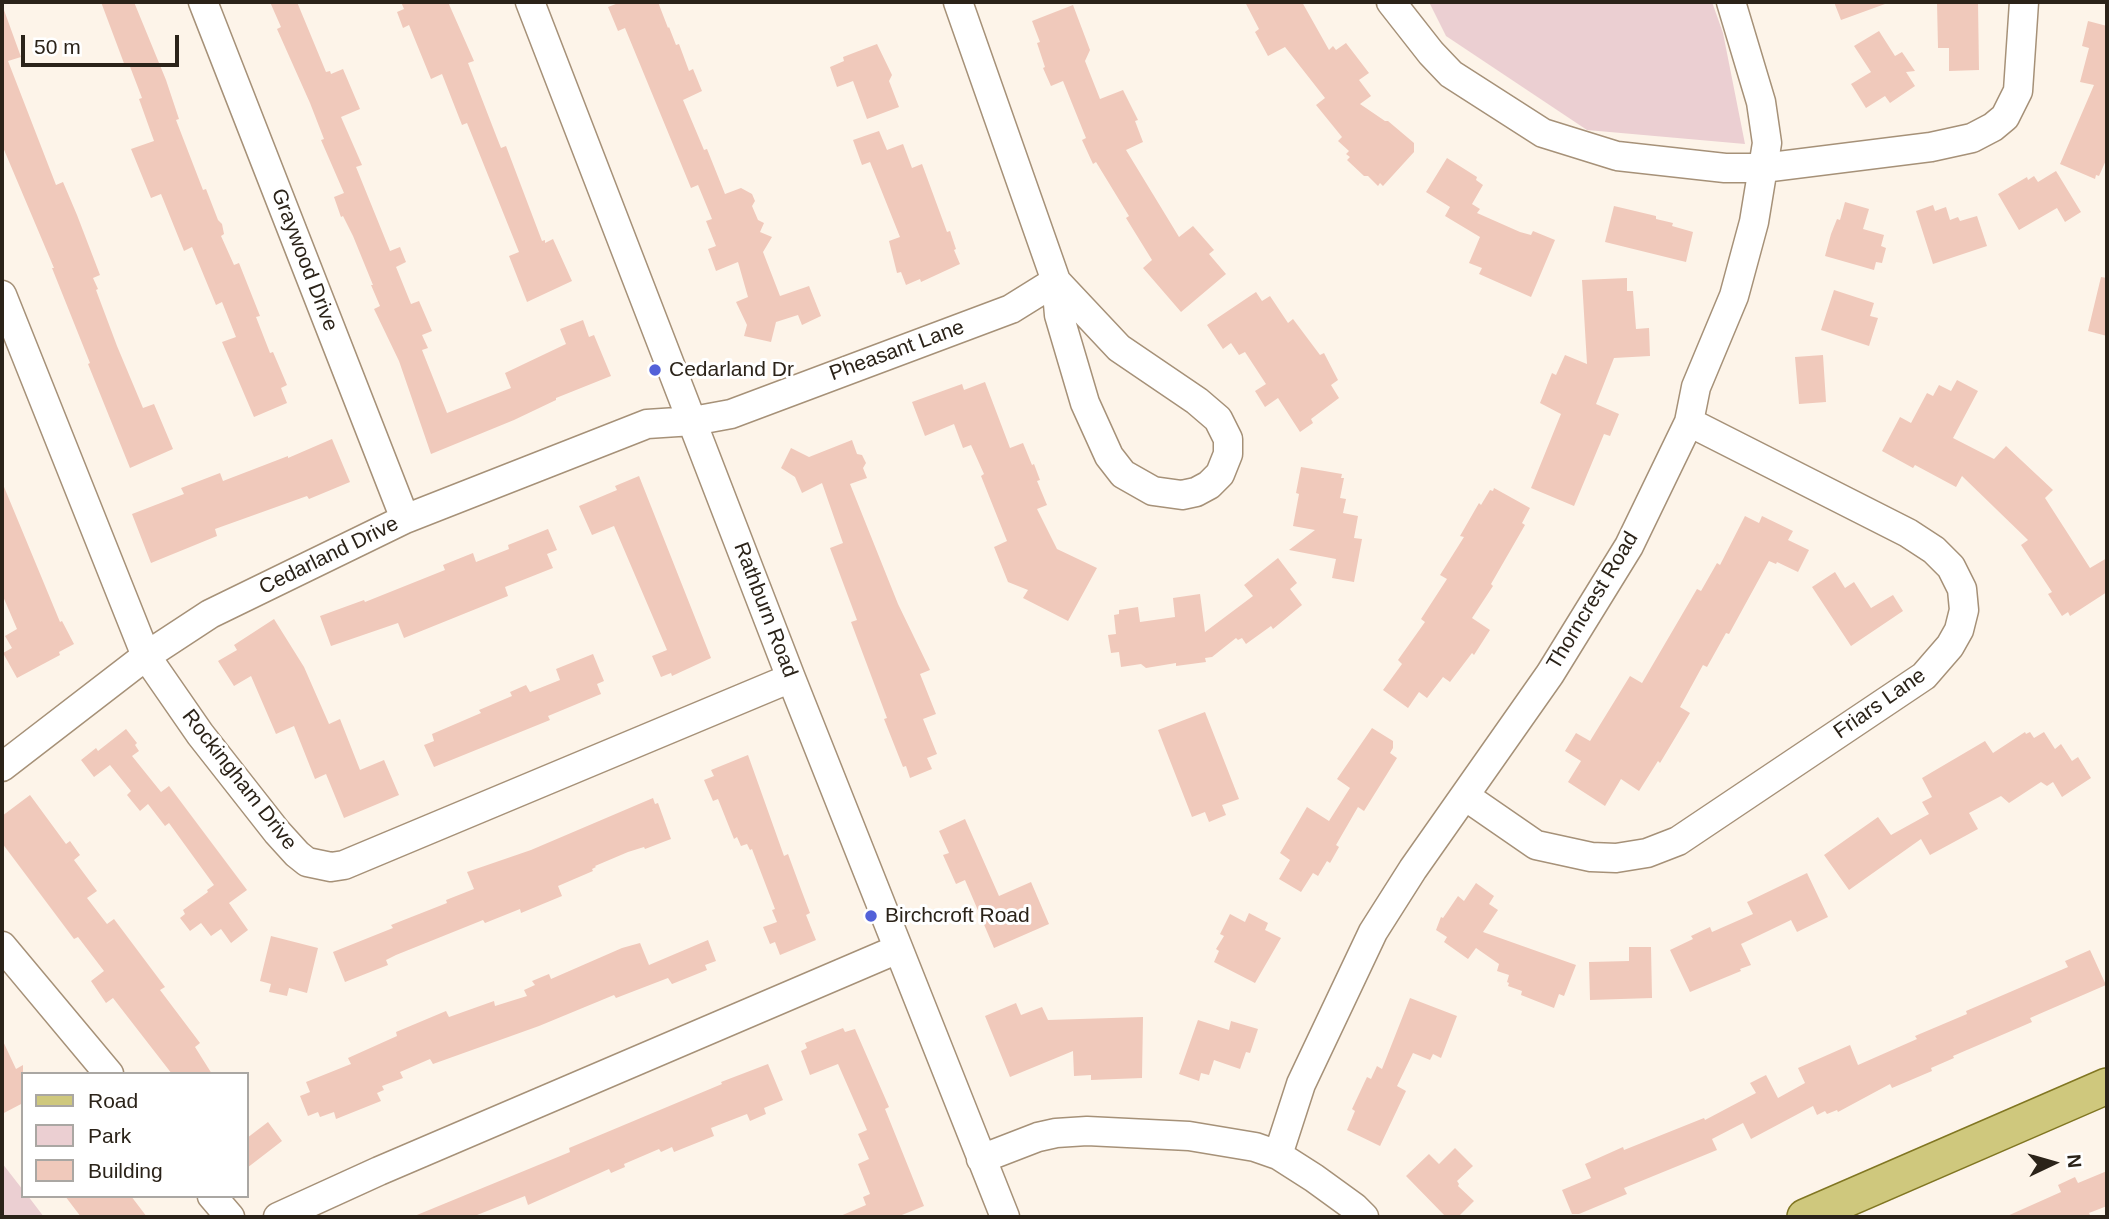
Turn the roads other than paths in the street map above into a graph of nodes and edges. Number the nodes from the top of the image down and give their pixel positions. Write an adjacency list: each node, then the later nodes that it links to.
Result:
1 (203, 2): 12 (street, Graywood Drive)
2 (530, 2): 10 (street, Rathburn Road)
3 (958, 2): 8 (street)
4 (1391, 2): 7 (street)
5 (1731, 2): 7 (street, Thorncrest Road)
6 (2024, 2): 7 (street)
7 (1763, 168): 11 (street, Thorncrest Road)
8 (1056, 281): 8 (street); 10 (street, Pheasant Lane)
9 (2, 295): 13 (street, Rockingham Drive)
10 (693, 421): 12 (street, Cedarland Drive); 14 (street, Rathburn Road)
11 (1689, 422): 16 (street, Thorncrest Road); 16 (street, Friars Lane)
12 (405, 519): 13 (street, Cedarland Drive)
13 (146, 656): 14 (street, Rockingham Drive); 15 (street, Cedarland Drive)
14 (792, 678): 18 (street, Rathburn Road)
15 (2, 766)
16 (1465, 796): 21 (street, Thorncrest Road)
17 (2, 946): 19 (street)
18 (898, 949): 22 (street, Rathburn Road); 25 (street)
19 (107, 1072)
20 (2107, 1086): 28 (main road)
21 (1278, 1155): 22 (street); 27 (street)
22 (981, 1159): 26 (street, Rathburn Road)
23 (214, 1198): 24 (street)
24 (230, 1217)
25 (278, 1217)
26 (1005, 1217)
27 (1364, 1217)
28 (1805, 1217)

